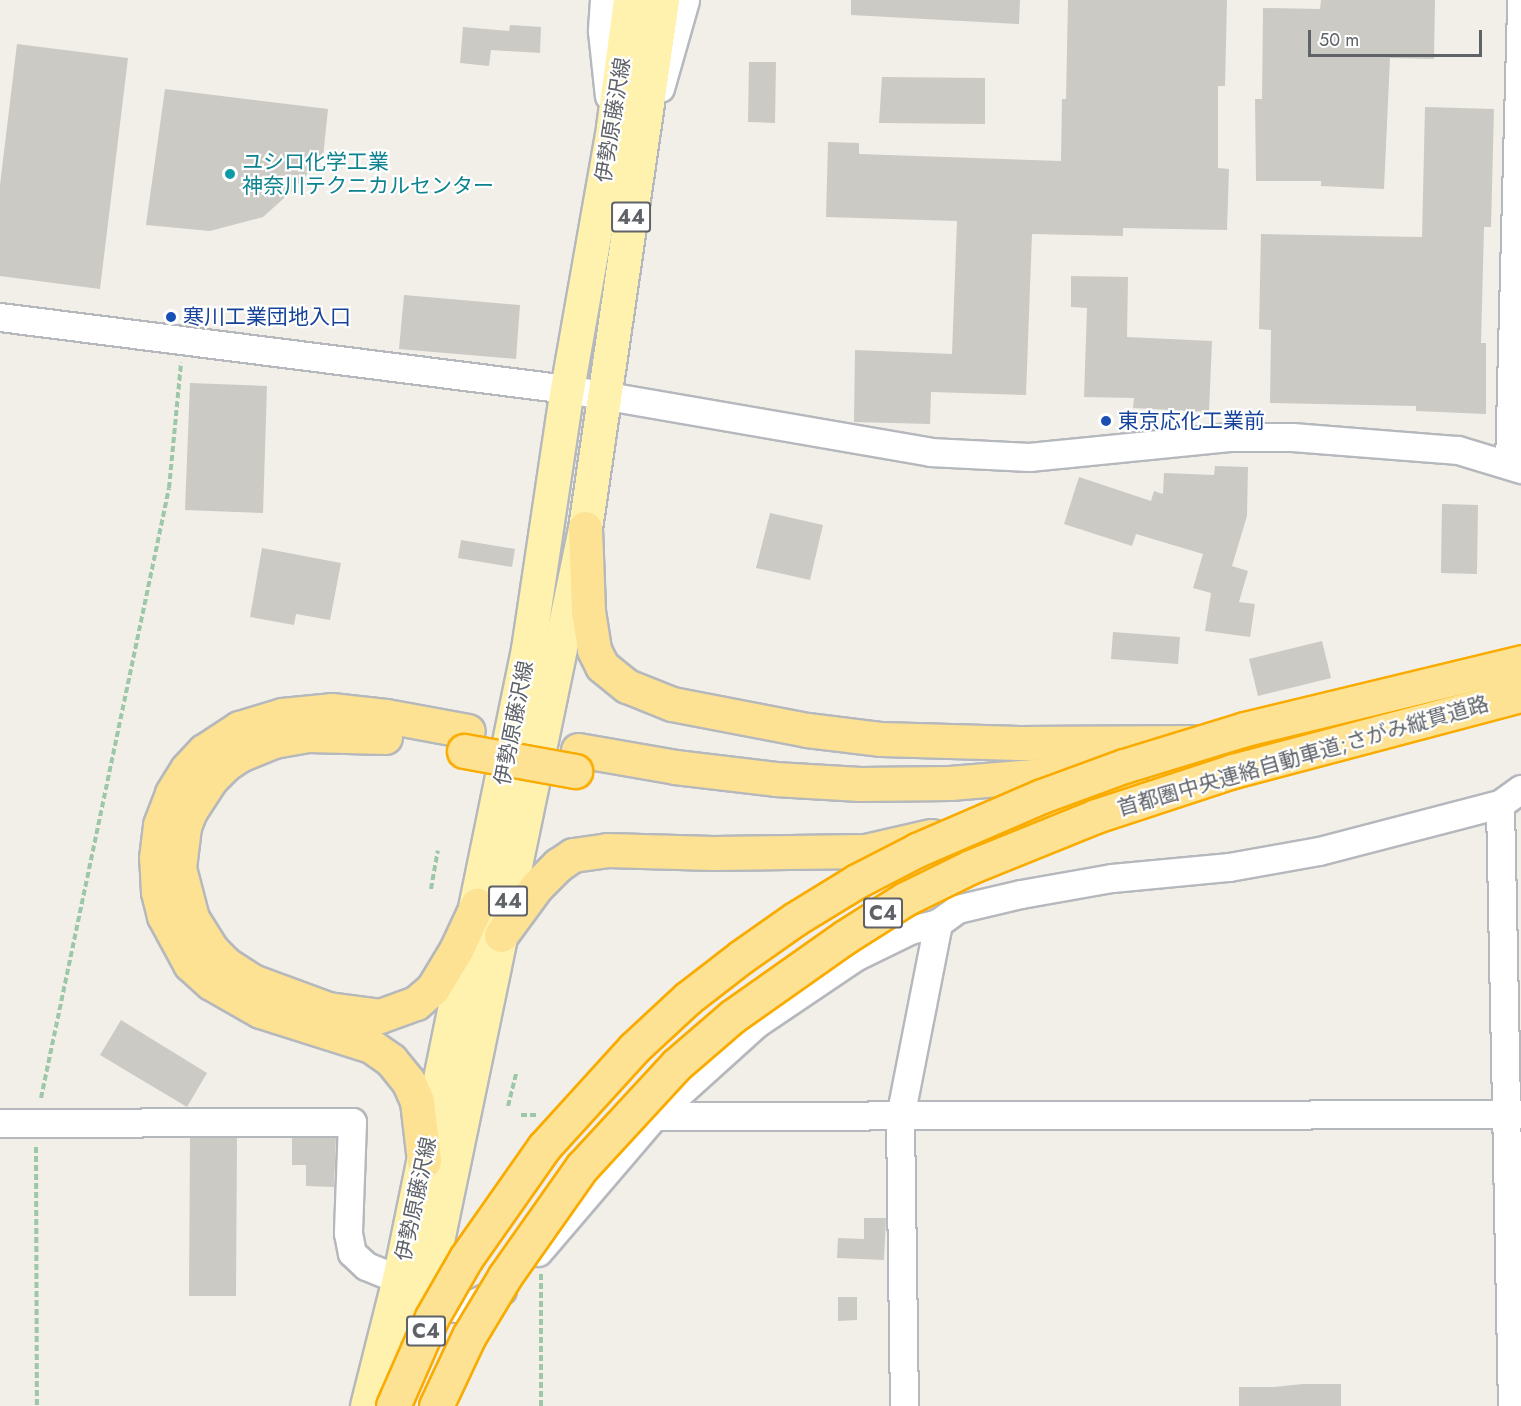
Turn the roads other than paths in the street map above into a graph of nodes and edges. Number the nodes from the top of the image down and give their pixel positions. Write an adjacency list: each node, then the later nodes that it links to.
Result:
1 (604, 0): 7 (street)
2 (630, 0): 6 (main road, 44)
3 (662, 0): 6 (main road, 44)
4 (685, 0): 8 (street)
5 (1521, 0): 12 (street)
6 (642, 37): 7 (main road, 伊勢原藤沢線 / 44); 8 (main road, 伊勢原藤沢線 / 44)
7 (613, 127): 10 (main road, 伊勢原藤沢線 / 44)
8 (642, 145): 11 (main road, 伊勢原藤沢線 / 44)
9 (0, 317): 10 (street)
10 (567, 389): 11 (street); 23 (main road, 伊勢原藤沢線 / 44)
11 (604, 395): 12 (street); 13 (main road, 伊勢原藤沢線 / 44)
12 (1515, 466)
13 (585, 528): 19 (highway); 25 (main road, 伊勢原藤沢線 / 44)
14 (1521, 645): 19 (highway)
15 (1521, 662): 34 (highway, 首都圏中央連絡自動車道;さがみ縦貫道路 / C4, bridge)
16 (1521, 695): 36 (highway, 首都圏中央連絡自動車道;さがみ縦貫道路 / C4, bridge)
17 (1521, 710): 22 (highway)
18 (466, 741): 20 (highway, bridge); 23 (highway); 30 (highway)
19 (1201, 742): 20 (highway)
20 (576, 760): 22 (highway)
21 (1511, 796): 24 (street); 26 (street)
22 (1101, 798): 25 (highway)
23 (477, 905): 30 (main road, 伊勢原藤沢線 / 44)
24 (938, 924): 27 (street); 28 (street)
25 (501, 935): 32 (main road, 伊勢原藤沢線 / 44)
26 (1514, 1114): 28 (street); 38 (street)
27 (654, 1116): 28 (street); 32 (street)
28 (900, 1117): 37 (street)
29 (0, 1123): 31 (street)
30 (424, 1161): 31 (main road, 伊勢原藤沢線 / 44)
31 (399, 1280): 33 (main road, 伊勢原藤沢線 / 44)
32 (423, 1307): 35 (main road, 伊勢原藤沢線 / 44)
33 (367, 1406)
34 (393, 1406)
35 (403, 1406)
36 (436, 1406)
37 (904, 1406)
38 (1512, 1406)

